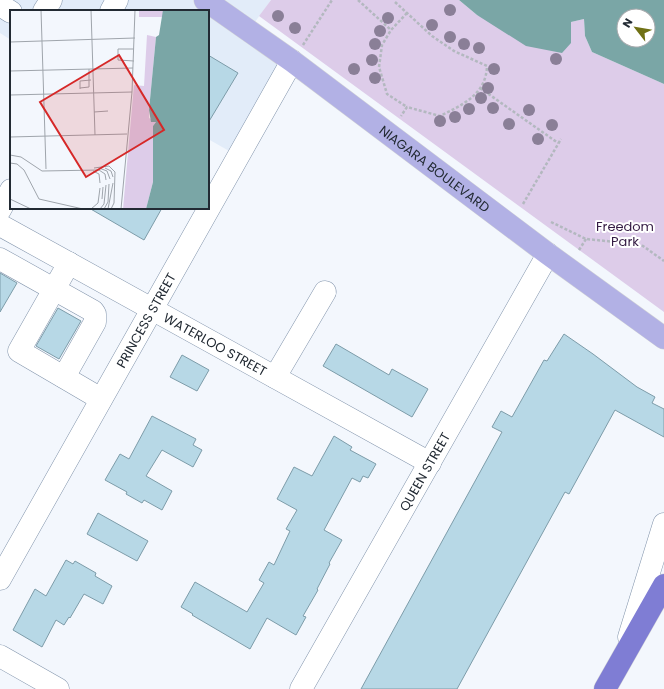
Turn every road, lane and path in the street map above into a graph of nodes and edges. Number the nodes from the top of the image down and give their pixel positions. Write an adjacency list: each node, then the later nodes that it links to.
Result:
1 (52, 0): 8 (street)
2 (118, 0): 9 (street)
3 (205, 0): 13 (main road, NIAGARA BOULEVARD)
4 (332, 0): 13 (path)
5 (358, 0): 12 (path)
6 (395, 2): 11 (path)
7 (0, 5): 10 (street)
8 (45, 10)
9 (112, 10)
10 (10, 11)
11 (406, 13): 12 (path); 14 (path)
12 (391, 30): 15 (path)
13 (292, 61): 21 (street, PRINCESS STREET); 26 (main road, NIAGARA BOULEVARD)
14 (480, 88): 15 (path); 18 (path)
15 (407, 107): 16 (path)
16 (401, 116)
17 (561, 139): 18 (path)
18 (558, 142): 20 (path)
19 (10, 192): 23 (street)
20 (522, 204)
21 (209, 207)
22 (208, 209): 32 (street, PRINCESS STREET)
23 (0, 210)
24 (551, 222): 28 (path)
25 (0, 225): 29 (street, WATERLOO STREET)
26 (548, 254): 33 (main road, NIAGARA BOULEVARD); 37 (street, QUEEN STREET)
27 (0, 259): 30 (street)
28 (664, 261)
29 (69, 263): 30 (street); 32 (street, WATERLOO STREET)
30 (54, 289): 35 (street); 35 (street)
31 (325, 292): 34 (street)
32 (152, 308): 34 (street, WATERLOO STREET); 36 (street, PRINCESS STREET)
33 (664, 338)
34 (274, 376): 37 (street, WATERLOO STREET)
35 (64, 377): 36 (street)
36 (101, 399): 41 (street, PRINCESS STREET)
37 (430, 463): 48 (street, QUEEN STREET)
38 (664, 524): 40 (street)
39 (664, 543): 40 (street)
40 (658, 561): 44 (street)
41 (0, 579)
42 (664, 585): 44 (highway)
43 (664, 592): 44 (street)
44 (652, 604): 45 (street); 45 (highway)
45 (624, 654): 49 (highway)
46 (0, 656): 47 (street)
47 (58, 689)
48 (301, 689)
49 (605, 689)

